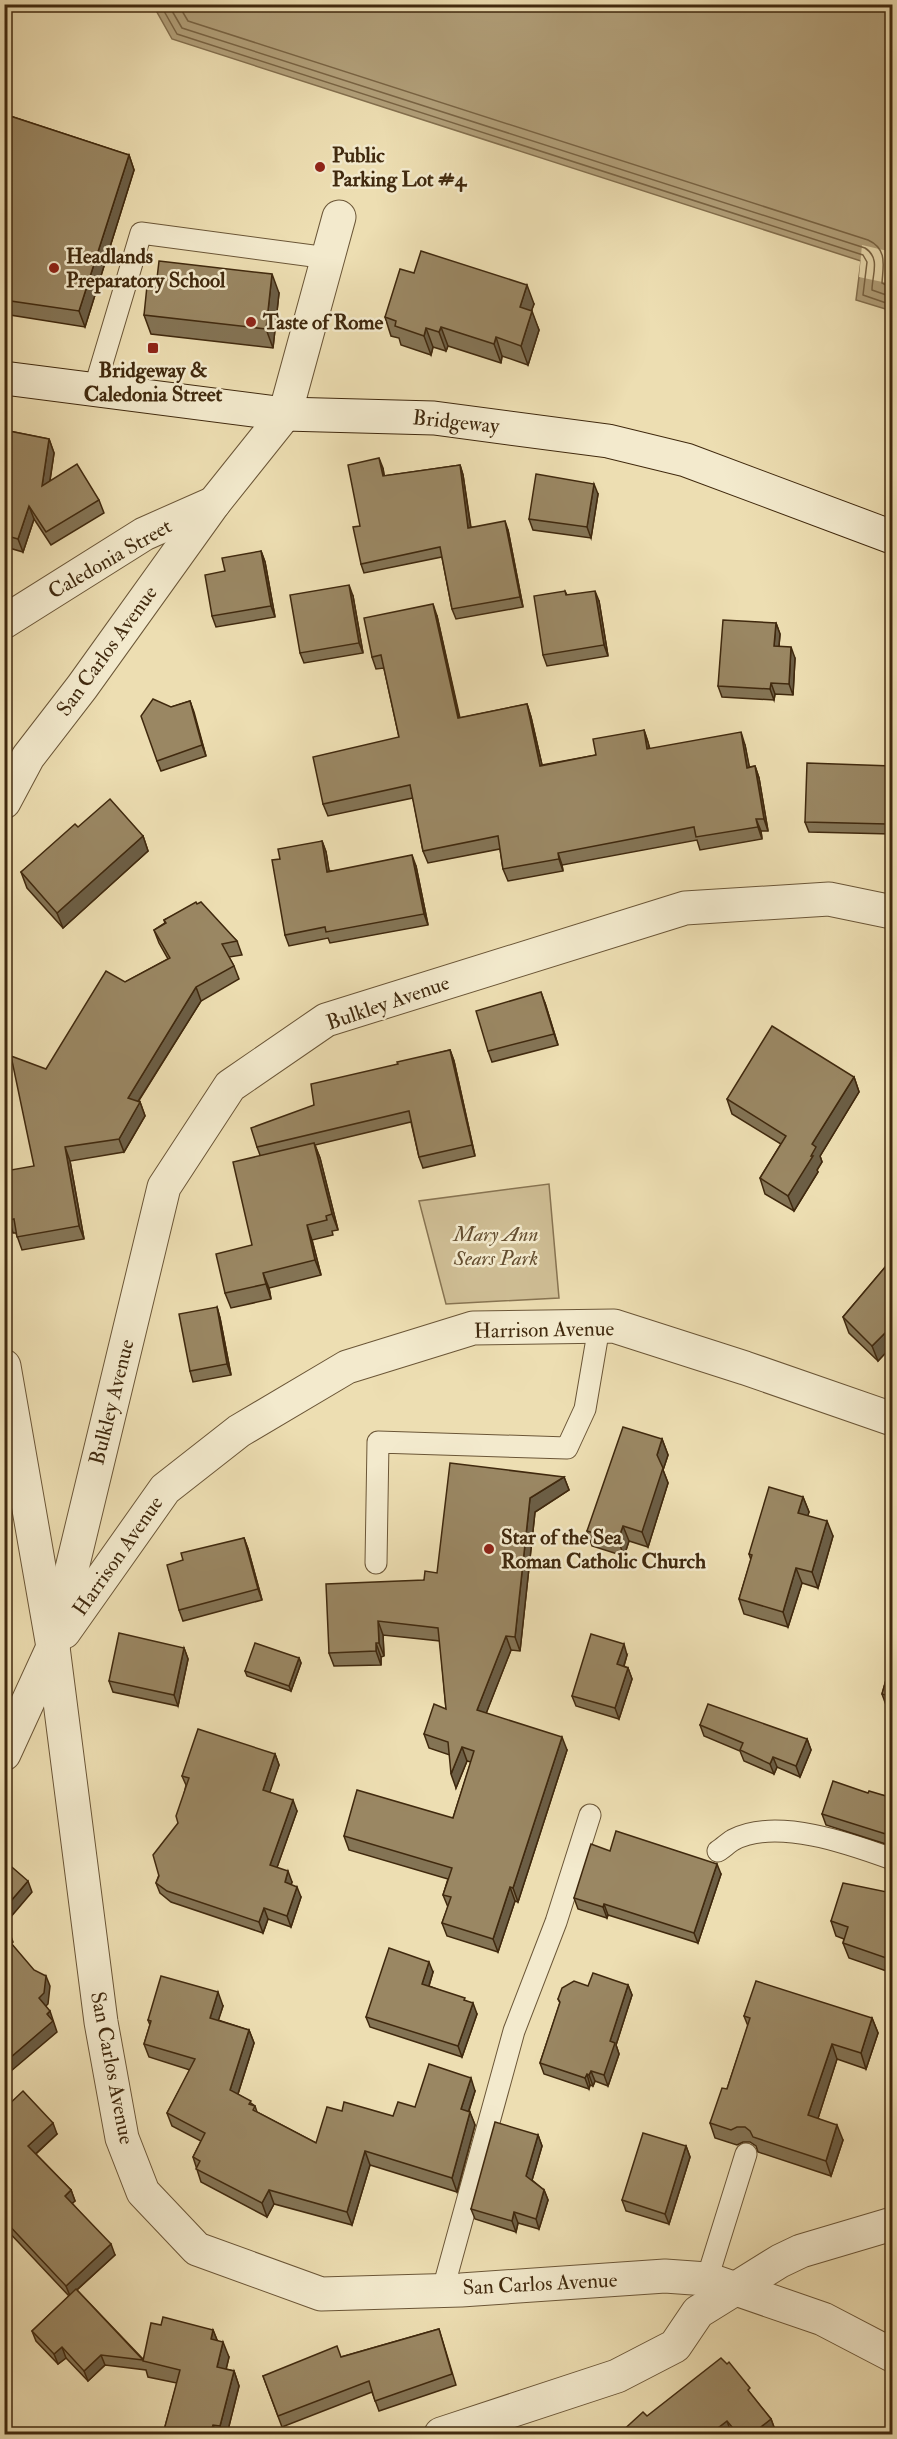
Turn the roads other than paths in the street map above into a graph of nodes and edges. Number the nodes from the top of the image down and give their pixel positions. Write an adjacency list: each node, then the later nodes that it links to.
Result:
1 (339, 217): 2 (street)
2 (328, 258): 4 (lane); 5 (street)
3 (4, 378): 4 (street, Bridgeway)
4 (94, 390): 5 (street, Bridgeway)
5 (285, 414): 6 (street, Caledonia Street); 7 (street, Bridgeway)
6 (214, 503): 8 (street, Caledonia Street); 9 (street, San Carlos Avenue)
7 (892, 537)
8 (4, 622)
9 (4, 802)
10 (892, 912): 15 (street, Bulkley Avenue)
11 (599, 1327): 13 (street, Harrison Avenue); 14 (lane); 15 (street, Harrison Avenue)
12 (4, 1366): 15 (street, San Carlos Avenue)
13 (892, 1419)
14 (376, 1563)
15 (53, 1647): 16 (street); 23 (street, San Carlos Avenue)
16 (4, 1754)
17 (590, 1815): 23 (lane)
18 (718, 1851): 19 (lane)
19 (892, 1859)
20 (746, 2154): 22 (lane)
21 (892, 2224): 22 (street)
22 (722, 2284): 23 (street, San Carlos Avenue); 24 (street, San Carlos Avenue); 25 (street)
23 (443, 2289)
24 (892, 2355)
25 (441, 2434)

